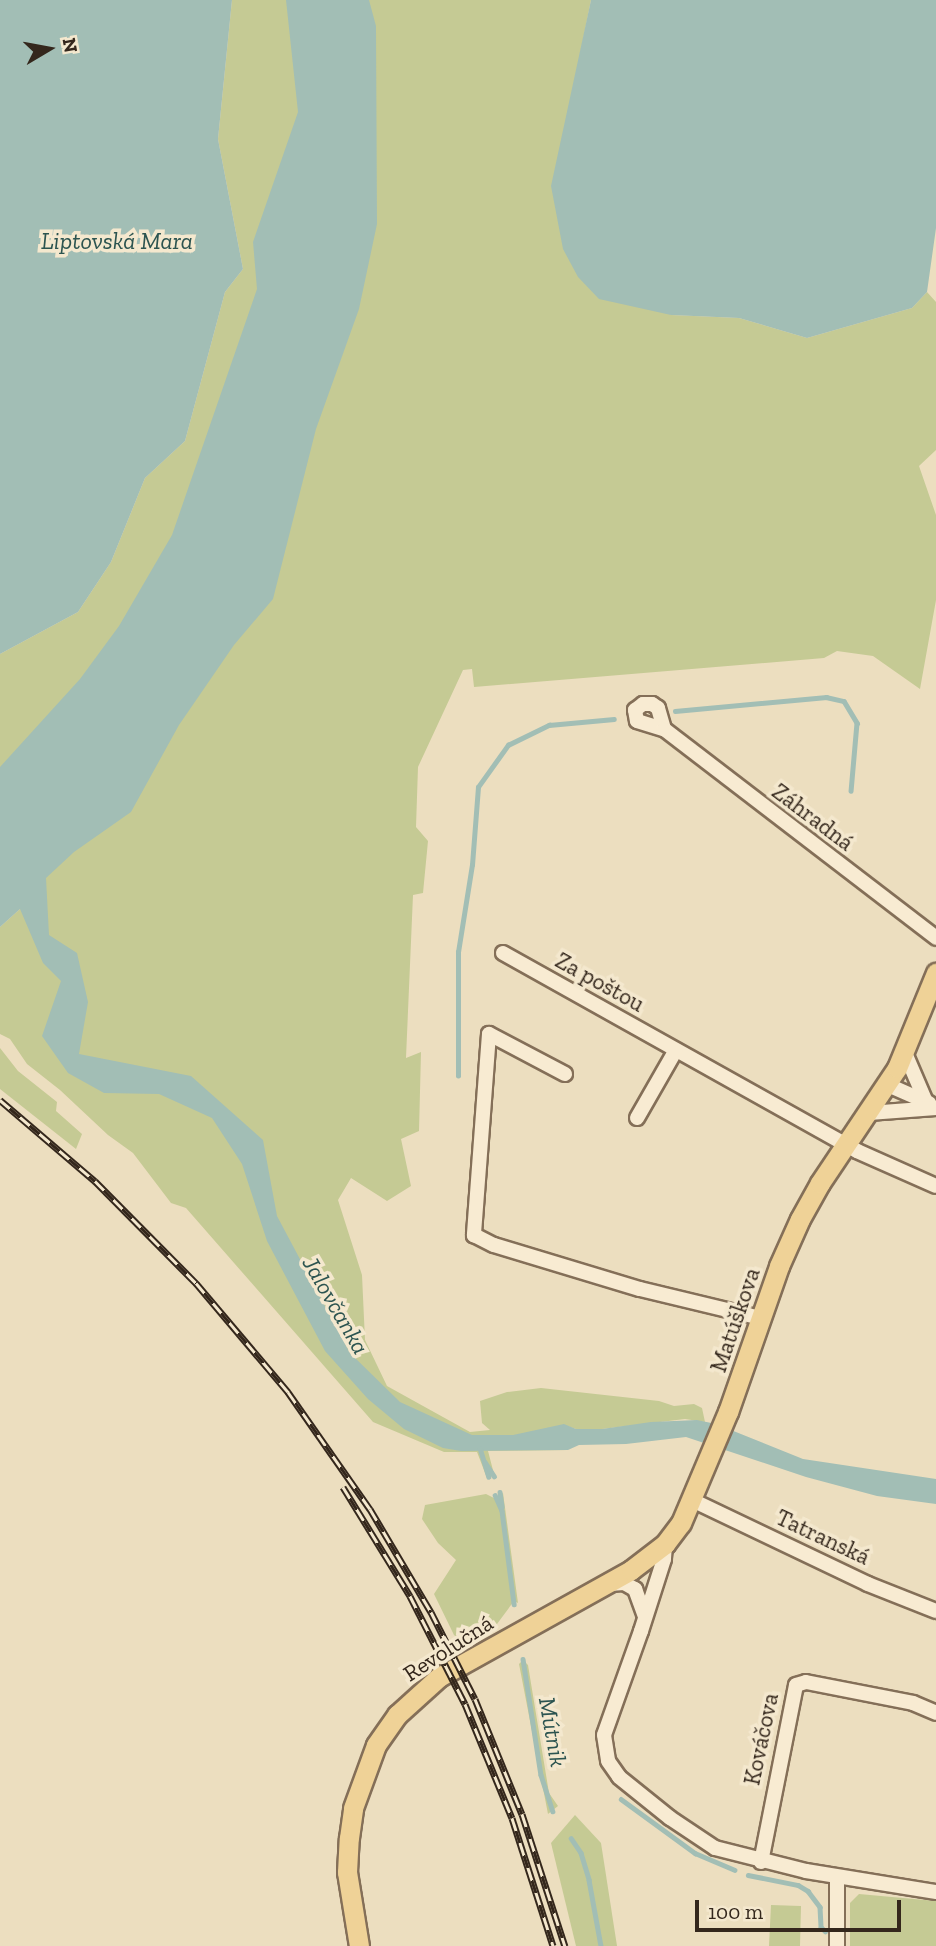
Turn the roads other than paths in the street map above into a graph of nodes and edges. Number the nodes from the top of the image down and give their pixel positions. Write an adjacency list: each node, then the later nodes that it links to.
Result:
1 (664, 729): 2 (street, Záhradná)
2 (936, 938)
3 (503, 953): 5 (street, Za poštou)
4 (936, 973): 6 (main road, Matúškova)
5 (676, 1050): 11 (street); 12 (street, Za poštou)
6 (905, 1053): 8 (main road, Matúškova); 9 (street)
7 (565, 1074): 14 (street)
8 (888, 1085): 9 (street); 10 (main road, Matúškova)
9 (933, 1105): 10 (street)
10 (869, 1113): 12 (main road, Matúškova)
11 (637, 1118)
12 (845, 1143): 13 (street, Za poštou); 14 (main road, Matúškova)
13 (936, 1186)
14 (761, 1318): 15 (main road, Matúškova)
15 (692, 1500): 16 (main road, Matúškova); 18 (street, Tatranská)
16 (665, 1544): 17 (main road, Revolučná); 19 (street, Matúškova)
17 (608, 1584): 19 (street); 24 (main road, Revolučná)
18 (936, 1611)
19 (645, 1618): 21 (street, Matúškova)
20 (936, 1713): 21 (street, Kováčova)
21 (761, 1861): 22 (street)
22 (836, 1877): 23 (street); 25 (street)
23 (936, 1892)
24 (359, 1946)
25 (837, 1946)

